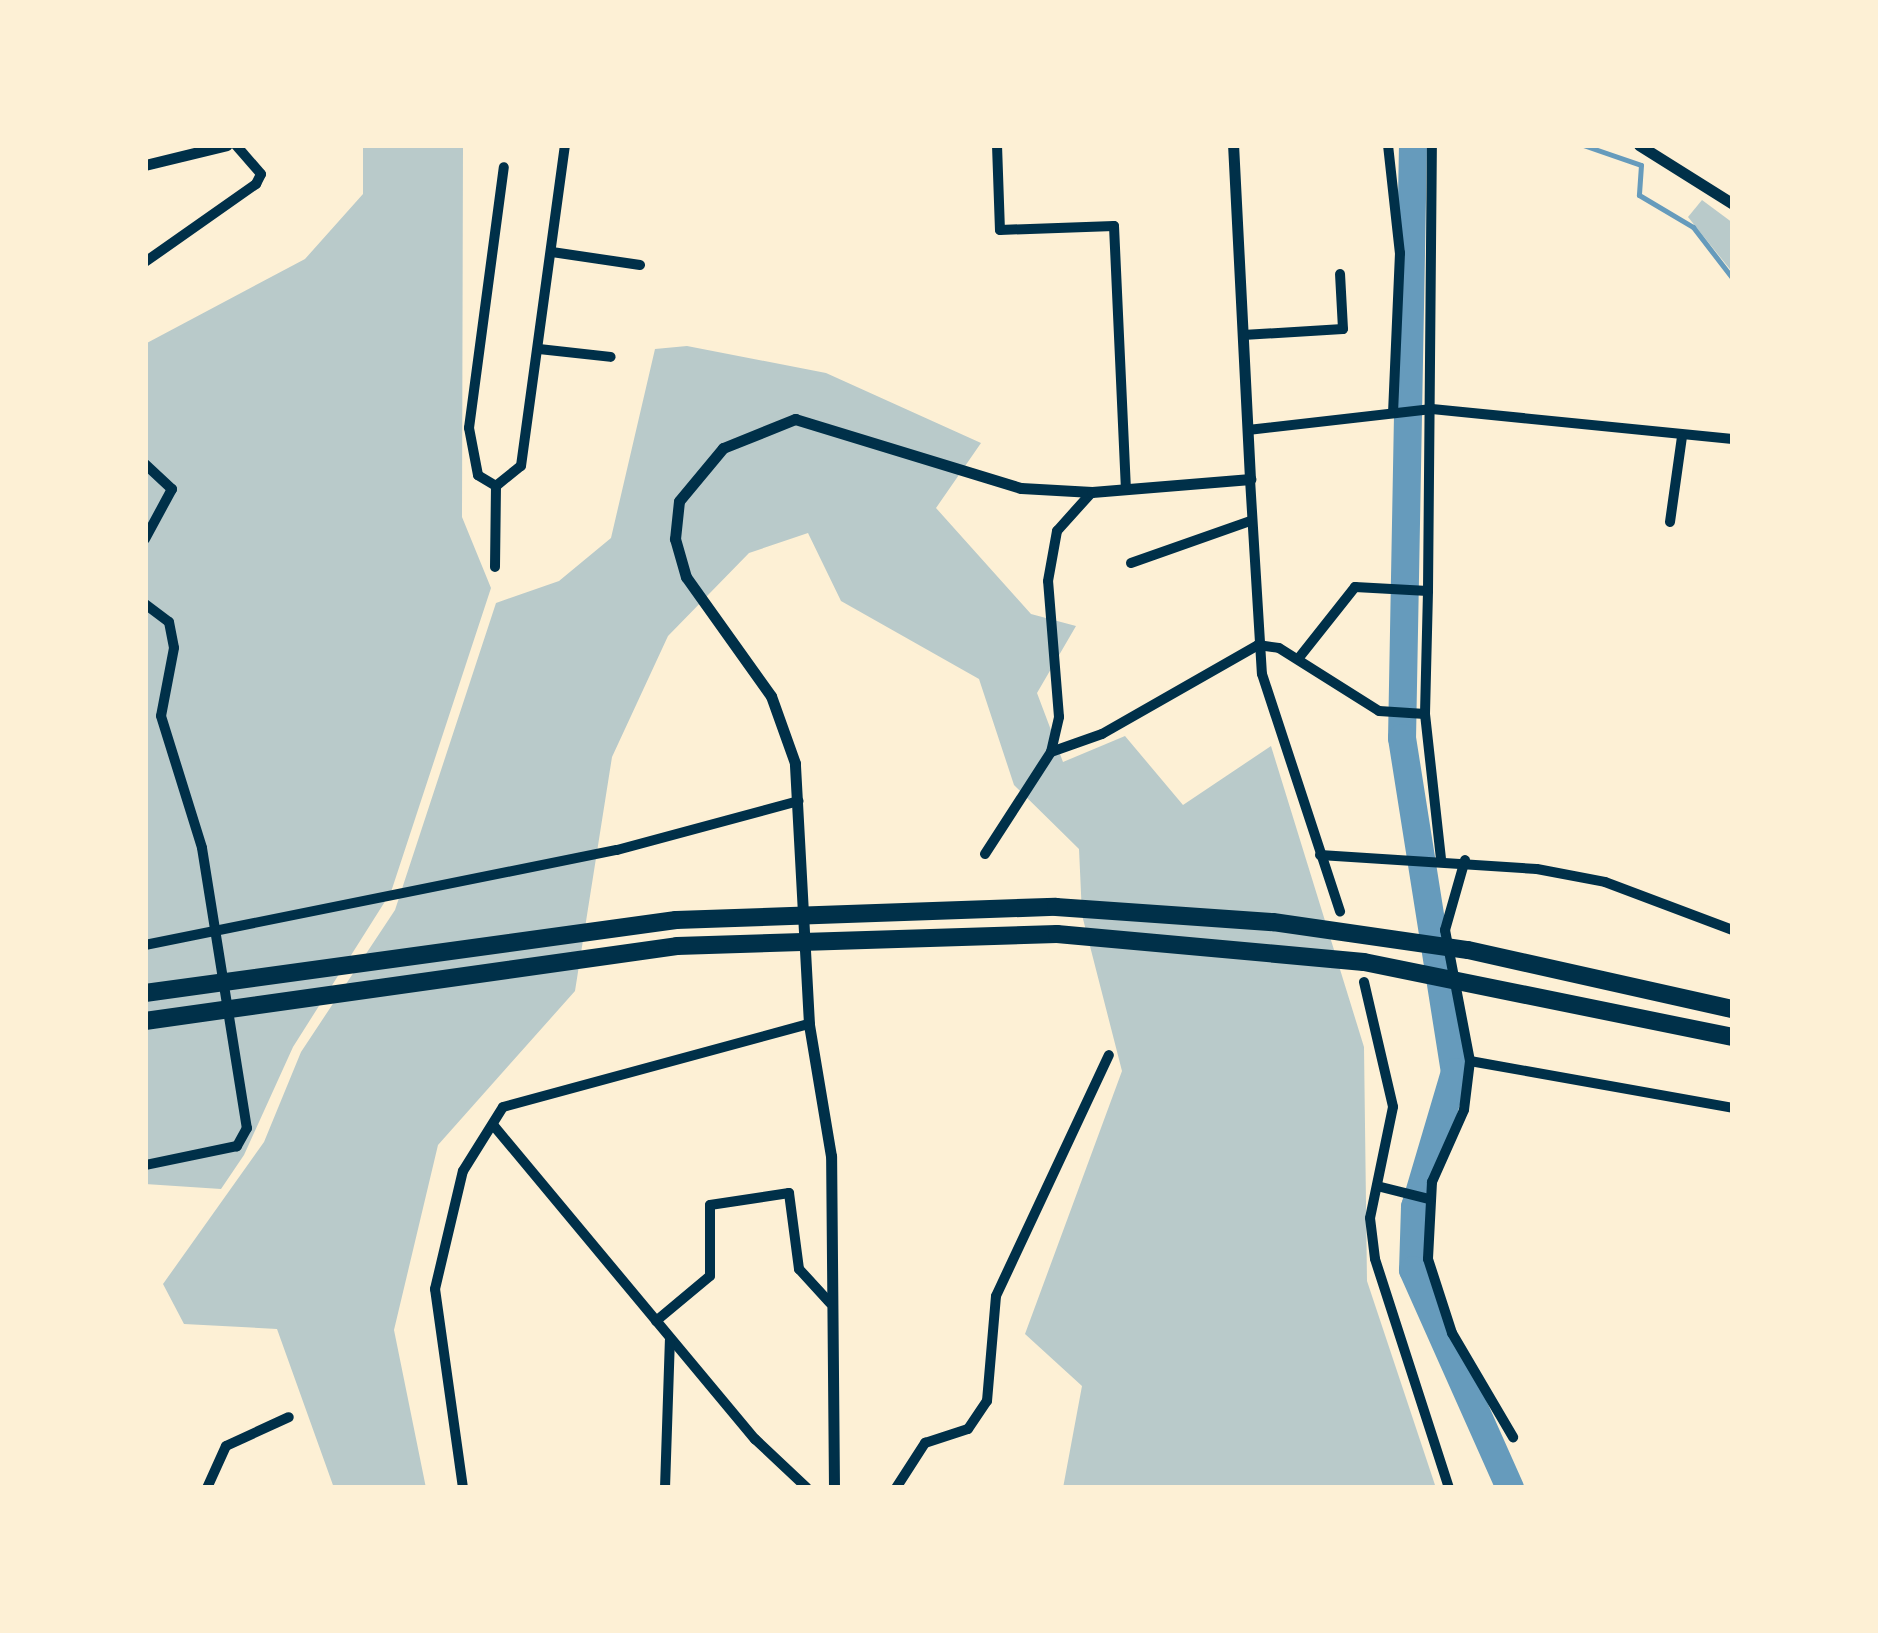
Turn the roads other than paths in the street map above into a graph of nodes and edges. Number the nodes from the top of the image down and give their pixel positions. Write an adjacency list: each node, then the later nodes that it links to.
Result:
1 (228, 145): 9 (street)
2 (236, 145): 13 (street)
3 (565, 145): 12 (street)
4 (997, 145): 27 (street)
5 (1233, 145): 16 (street)
6 (1388, 145): 20 (street)
7 (1432, 145): 19 (street)
8 (1639, 145): 11 (street)
9 (145, 166)
10 (504, 167): 26 (street)
11 (1733, 204)
12 (552, 252): 14 (street); 17 (street)
13 (145, 262)
14 (640, 265)
15 (1340, 274): 16 (street)
16 (1243, 335): 21 (street)
17 (538, 349): 18 (street); 26 (street)
18 (611, 358)
19 (1432, 409): 20 (street); 22 (street); 34 (street)
20 (1393, 411): 21 (street)
21 (1248, 430): 25 (street)
22 (1682, 437): 23 (street); 30 (street)
23 (1733, 439)
24 (145, 464): 31 (street)
25 (1250, 479): 27 (street); 29 (street)
26 (496, 486): 33 (street)
27 (1126, 489): 28 (street)
28 (1092, 492): 39 (street); 40 (street)
29 (1250, 521): 32 (street); 36 (street)
30 (1670, 522)
31 (145, 539)
32 (1131, 562)
33 (494, 567)
34 (1428, 591): 37 (street); 38 (street)
35 (145, 604): 58 (street)
36 (1258, 645): 37 (street); 39 (street); 42 (street)
37 (1298, 659): 38 (street)
38 (1423, 714): 43 (street)
39 (1050, 752): 41 (street)
40 (798, 801): 47 (street); 52 (street)
41 (985, 854)
42 (1320, 854): 43 (street); 45 (street)
43 (1437, 858): 44 (street)
44 (1466, 860): 46 (street); 55 (street)
45 (1340, 911)
46 (1733, 930)
47 (145, 945)
48 (1364, 982): 59 (street)
49 (145, 993): 50 (highway)
50 (1733, 1010)
51 (145, 1021): 53 (highway)
52 (808, 1024): 57 (street); 61 (street)
53 (1733, 1038)
54 (1109, 1055): 71 (street)
55 (1470, 1061): 56 (street); 60 (street)
56 (1733, 1108)
57 (494, 1126): 62 (street); 67 (street)
58 (145, 1165)
59 (1377, 1186): 60 (street); 72 (street)
60 (1429, 1198): 65 (street)
61 (830, 1302): 62 (street); 70 (street)
62 (656, 1322): 63 (street)
63 (670, 1339): 68 (street); 69 (street)
64 (289, 1416): 66 (street)
65 (1513, 1438)
66 (207, 1488)
67 (463, 1488)
68 (664, 1488)
69 (807, 1488)
70 (834, 1488)
71 (896, 1488)
72 (1449, 1488)

